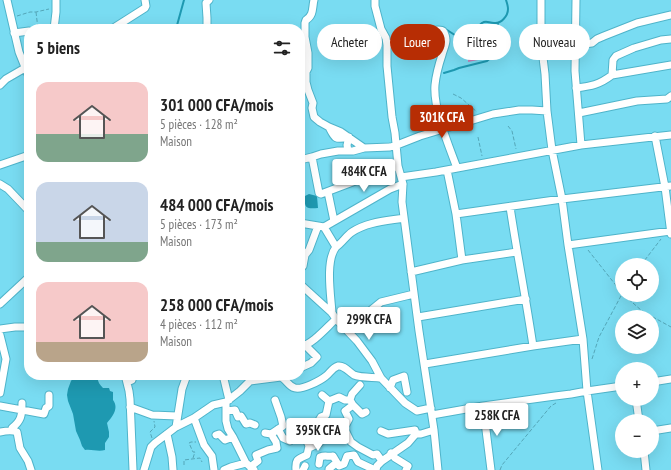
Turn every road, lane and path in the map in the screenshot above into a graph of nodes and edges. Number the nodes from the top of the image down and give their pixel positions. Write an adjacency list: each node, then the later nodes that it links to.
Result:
1 (7, 0): 11 (street)
2 (145, 0): 14 (street)
3 (314, 0): 16 (street)
4 (375, 0): 23 (street)
5 (541, 0): 33 (street)
6 (576, 0): 17 (street)
7 (207, 1): 15 (street)
8 (56, 2): 9 (path); 13 (street)
9 (36, 12): 11 (path); 12 (path)
10 (671, 15): 21 (street)
11 (11, 18): 19 (street)
12 (37, 24)
13 (55, 24)
14 (120, 24)
15 (207, 24)
16 (305, 24)
17 (576, 24)
18 (24, 32): 19 (street)
19 (14, 33): 25 (street)
20 (671, 39): 28 (street)
21 (590, 43)
22 (305, 45): 40 (street)
23 (387, 45): 37 (street); 42 (street)
24 (575, 60): 30 (street)
25 (24, 65)
26 (671, 65): 28 (street)
27 (24, 69): 29 (street)
28 (612, 75): 30 (street)
29 (0, 85)
30 (576, 88): 34 (street)
31 (453, 94): 35 (path)
32 (671, 96): 34 (street)
33 (548, 111): 35 (street); 46 (street)
34 (579, 113): 43 (street)
35 (482, 117): 37 (street)
36 (508, 126): 45 (path)
37 (443, 129): 42 (street); 54 (street)
38 (671, 135): 39 (street)
39 (655, 136): 43 (street); 58 (street)
40 (349, 137): 44 (street); 47 (street)
41 (478, 137): 51 (path)
42 (397, 145): 44 (street); 53 (street)
43 (581, 145): 46 (street)
44 (364, 148): 47 (street)
45 (515, 148)
46 (552, 150): 51 (street); 60 (street)
47 (348, 151): 49 (street)
48 (24, 157): 52 (street)
49 (312, 157): 50 (street); 59 (street)
50 (305, 159)
51 (491, 162): 54 (street)
52 (0, 165)
53 (398, 166): 56 (street); 59 (street)
54 (458, 168): 55 (street)
55 (447, 170): 56 (street); 63 (street)
56 (402, 180): 64 (street); 65 (street)
57 (0, 184): 61 (street)
58 (668, 187): 60 (street); 68 (street)
59 (328, 192): 65 (street)
60 (562, 199): 62 (street); 70 (street)
61 (24, 206)
62 (510, 207): 63 (street); 72 (street)
63 (456, 214): 75 (street)
64 (404, 218): 71 (street); 76 (street)
65 (334, 221): 67 (street)
66 (305, 224): 67 (street)
67 (321, 227): 71 (street); 73 (street)
68 (669, 232): 69 (street); 74 (path)
69 (579, 243): 70 (street); 78 (path)
70 (568, 245): 92 (street)
71 (336, 247): 85 (street)
72 (517, 252): 75 (street); 81 (street)
73 (305, 255)
74 (647, 258)
75 (462, 260): 76 (street)
76 (411, 272): 80 (street)
77 (24, 282): 84 (street)
78 (615, 284)
79 (305, 289): 85 (street)
80 (414, 294): 86 (street); 90 (street)
81 (526, 300): 86 (street); 94 (street)
82 (619, 302): 96 (path)
83 (632, 302): 88 (path)
84 (0, 304)
85 (334, 316): 90 (street); 93 (street)
86 (418, 317): 97 (street)
87 (24, 327): 89 (street)
88 (671, 327)
89 (0, 329)
90 (346, 330): 99 (street)
91 (0, 335): 112 (street)
92 (583, 339): 94 (street); 110 (street)
93 (305, 344)
94 (533, 346): 97 (street)
95 (305, 348): 98 (street)
96 (590, 362)
97 (424, 364): 125 (street)
98 (305, 366)
99 (381, 378): 105 (street); 109 (street)
100 (671, 379): 106 (street)
101 (126, 380): 123 (street)
102 (185, 380): 128 (street)
103 (224, 380): 116 (street)
104 (249, 380): 116 (street)
105 (287, 380)
106 (659, 381)
107 (360, 385): 118 (street)
108 (615, 387): 110 (street)
109 (390, 388): 111 (street); 125 (street)
110 (587, 391): 121 (street); 170 (street)
111 (407, 392)
112 (0, 393)
113 (49, 395): 122 (street)
114 (322, 395): 117 (street)
115 (275, 400): 133 (street)
116 (227, 401): 124 (street); 129 (street)
117 (330, 401): 118 (street); 141 (street)
118 (352, 402): 126 (street); 151 (street)
119 (557, 402): 169 (path)
120 (0, 406): 122 (street)
121 (483, 406): 125 (street); 168 (street)
122 (22, 407): 136 (street)
123 (130, 407): 127 (street); 158 (street)
124 (226, 411): 130 (street); 143 (street)
125 (431, 411): 134 (street)
126 (366, 412)
127 (152, 415): 128 (street); 145 (path)
128 (177, 416): 131 (street)
129 (194, 418): 131 (street); 144 (street)
130 (255, 425)
131 (176, 426): 139 (street)
132 (671, 428): 135 (street)
133 (278, 429): 141 (street); 156 (street)
134 (434, 430): 142 (street); 167 (street)
135 (659, 430)
136 (12, 431): 138 (street); 157 (street)
137 (381, 431): 142 (street)
138 (0, 432)
139 (167, 434): 145 (street); 160 (street)
140 (216, 434): 143 (street)
141 (304, 434): 147 (street)
142 (416, 434): 148 (street)
143 (233, 437): 156 (street)
144 (202, 440): 149 (path); 161 (street)
145 (155, 443): 159 (street)
146 (319, 443): 147 (street)
147 (309, 448): 163 (street)
148 (391, 454): 151 (street); 166 (street)
149 (193, 458): 152 (path); 155 (path)
150 (645, 458): 171 (street)
151 (382, 461): 165 (street)
152 (202, 462)
153 (336, 463): 154 (street); 164 (street); 165 (street)
154 (320, 464)
155 (184, 465)
156 (250, 467): 162 (street)
157 (31, 470)
158 (133, 470)
159 (144, 470)
160 (173, 470)
161 (214, 470)
162 (224, 470)
163 (296, 470)
164 (329, 470)
165 (375, 470)
166 (406, 470)
167 (438, 470)
168 (491, 470)
169 (500, 470)
170 (596, 470)
171 (646, 470)

